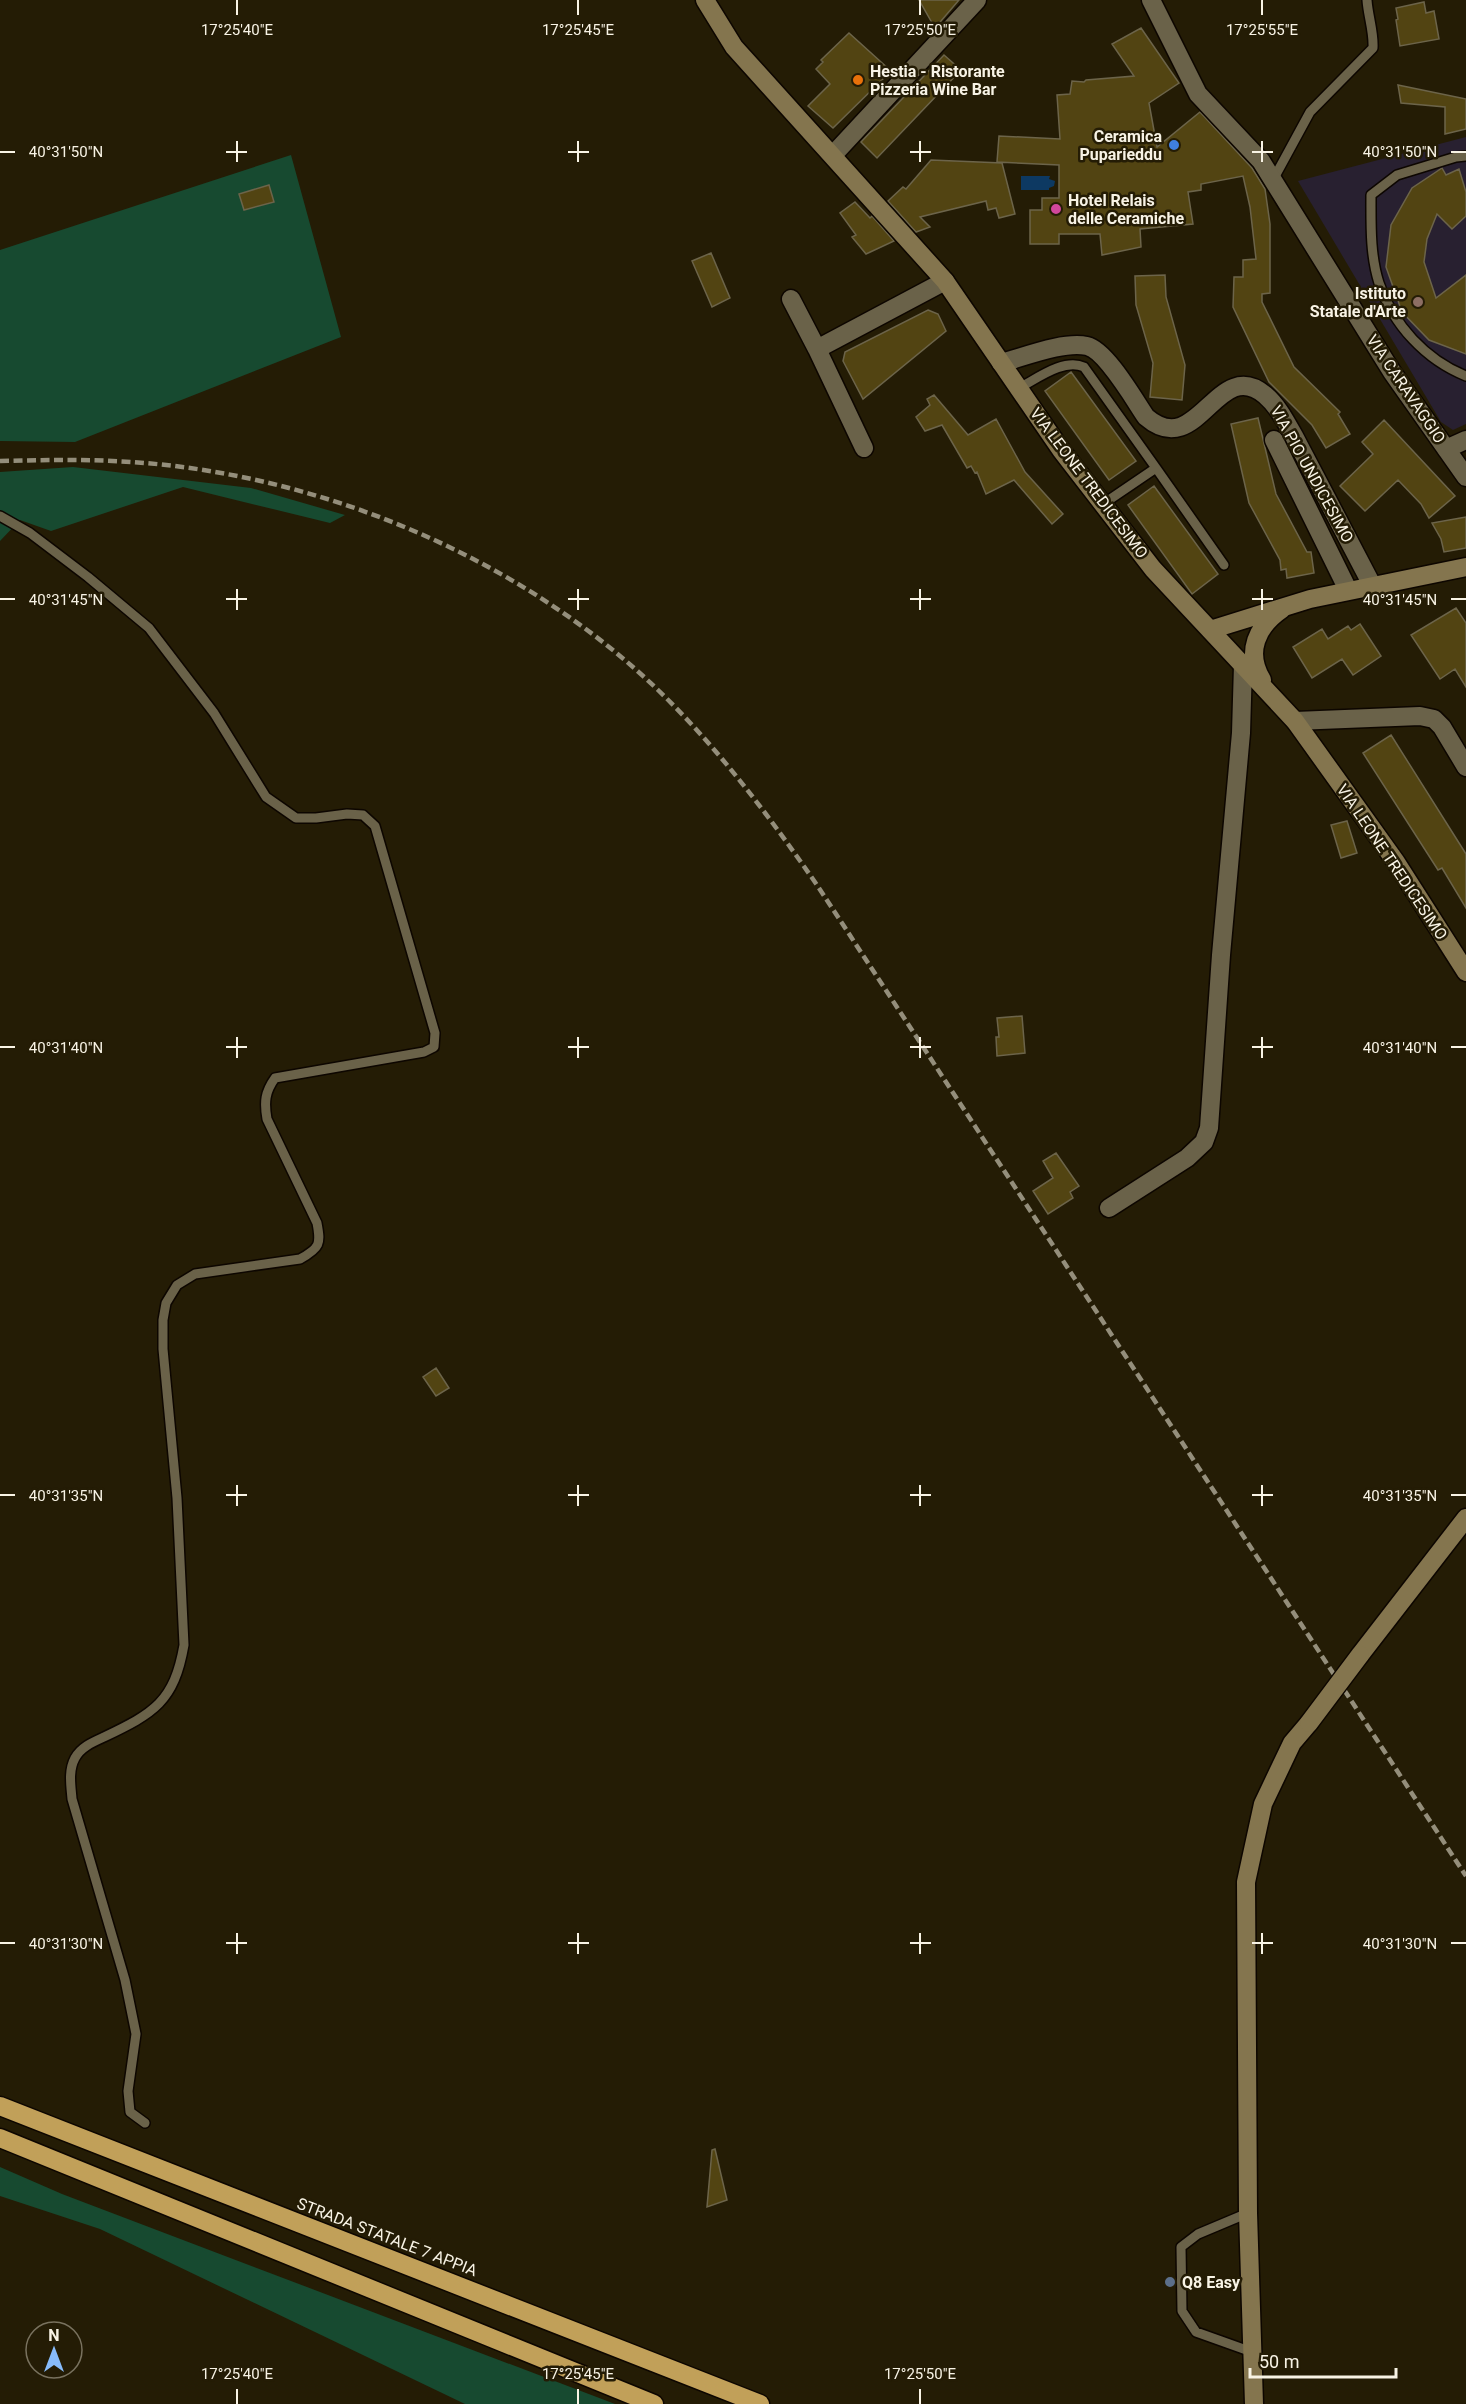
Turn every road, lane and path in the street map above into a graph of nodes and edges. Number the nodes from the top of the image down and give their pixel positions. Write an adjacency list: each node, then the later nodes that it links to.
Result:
1 (705, 0): 5 (street, VIA LEONE TREDICESIMO)
2 (977, 0): 5 (street)
3 (1151, 0): 7 (street, VIA CARAVAGGIO)
4 (1367, 0): 7 (lane)
5 (833, 155): 8 (street, VIA LEONE TREDICESIMO)
6 (1466, 156): 12 (lane)
7 (1273, 180): 17 (street, VIA CARAVAGGIO)
8 (945, 281): 10 (street); 11 (street, VIA LEONE TREDICESIMO)
9 (791, 299): 10 (street)
10 (817, 349): 16 (street)
11 (1001, 363): 13 (street, VIA LEONE TREDICESIMO); 24 (street, VIA PIO UNDICESIMO)
12 (1466, 376)
13 (1019, 388): 18 (lane); 20 (street, VIA LEONE TREDICESIMO)
14 (1274, 440): 25 (street, VIA PIO UNDICESIMO)
15 (1466, 440): 17 (street)
16 (864, 448)
17 (1446, 449): 19 (street, VIA CARAVAGGIO)
18 (1156, 468): 20 (lane); 22 (lane)
19 (1466, 477)
20 (1103, 504): 27 (street, VIA LEONE TREDICESIMO)
21 (0, 516): 38 (lane)
22 (1224, 565)
23 (1466, 567): 24 (street)
24 (1372, 585): 25 (street)
25 (1348, 590): 26 (street)
26 (1286, 606): 27 (street); 28 (street)
27 (1210, 630): 29 (street, VIA LEONE TREDICESIMO)
28 (1260, 630): 29 (street); 31 (street)
29 (1226, 647): 30 (street, VIA LEONE TREDICESIMO)
30 (1243, 666): 31 (street, VIA LEONE TREDICESIMO); 35 (street)
31 (1271, 696): 32 (street, VIA LEONE TREDICESIMO)
32 (1295, 721): 33 (street); 34 (street, VIA LEONE TREDICESIMO)
33 (1466, 767)
34 (1466, 972)
35 (1109, 1208)
36 (1466, 1518): 40 (street, bridge)
37 (0, 2106): 42 (highway, STRADA STATALE 7 APPIA)
38 (145, 2123)
39 (0, 2138): 43 (highway)
40 (1248, 2213): 41 (street); 41 (lane)
41 (1252, 2352): 44 (street)
42 (752, 2401)
43 (654, 2404)
44 (1254, 2404)

